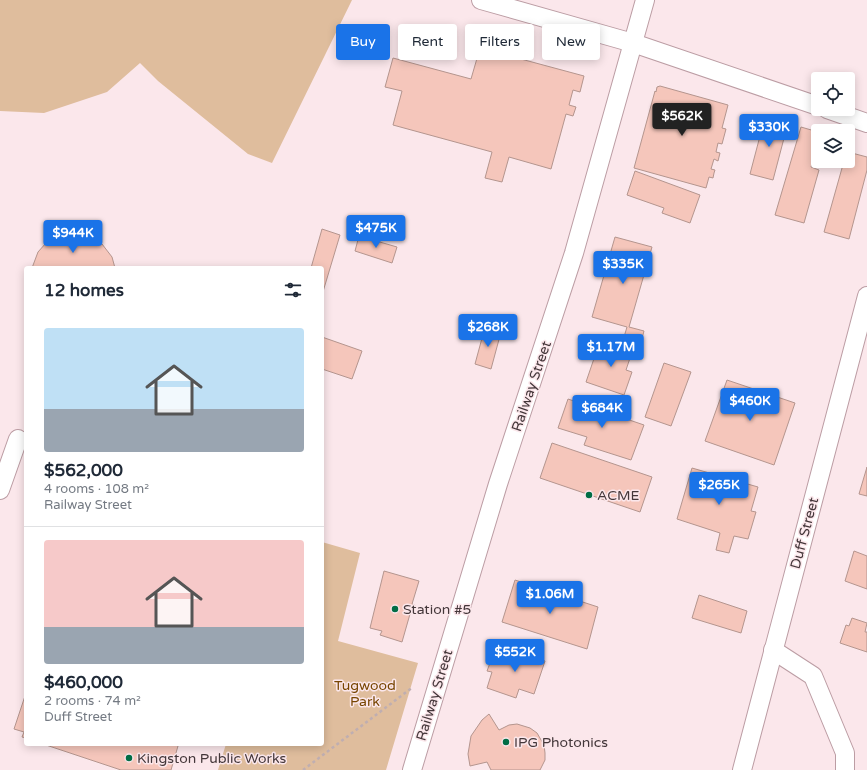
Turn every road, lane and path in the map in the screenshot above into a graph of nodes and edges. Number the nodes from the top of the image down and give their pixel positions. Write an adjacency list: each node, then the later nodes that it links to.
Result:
1 (480, 0): 3 (street)
2 (645, 0): 3 (street, Railway Street)
3 (634, 43): 4 (street); 13 (street, Railway Street)
4 (811, 104)
5 (847, 116): 6 (street)
6 (867, 123)
7 (867, 296): 10 (street, Duff Street)
8 (18, 439): 9 (street)
9 (0, 490)
10 (774, 650): 14 (street, Duff Street); 15 (street)
11 (413, 687): 12 (path)
12 (304, 770)
13 (412, 770)
14 (742, 770)
15 (845, 770)

